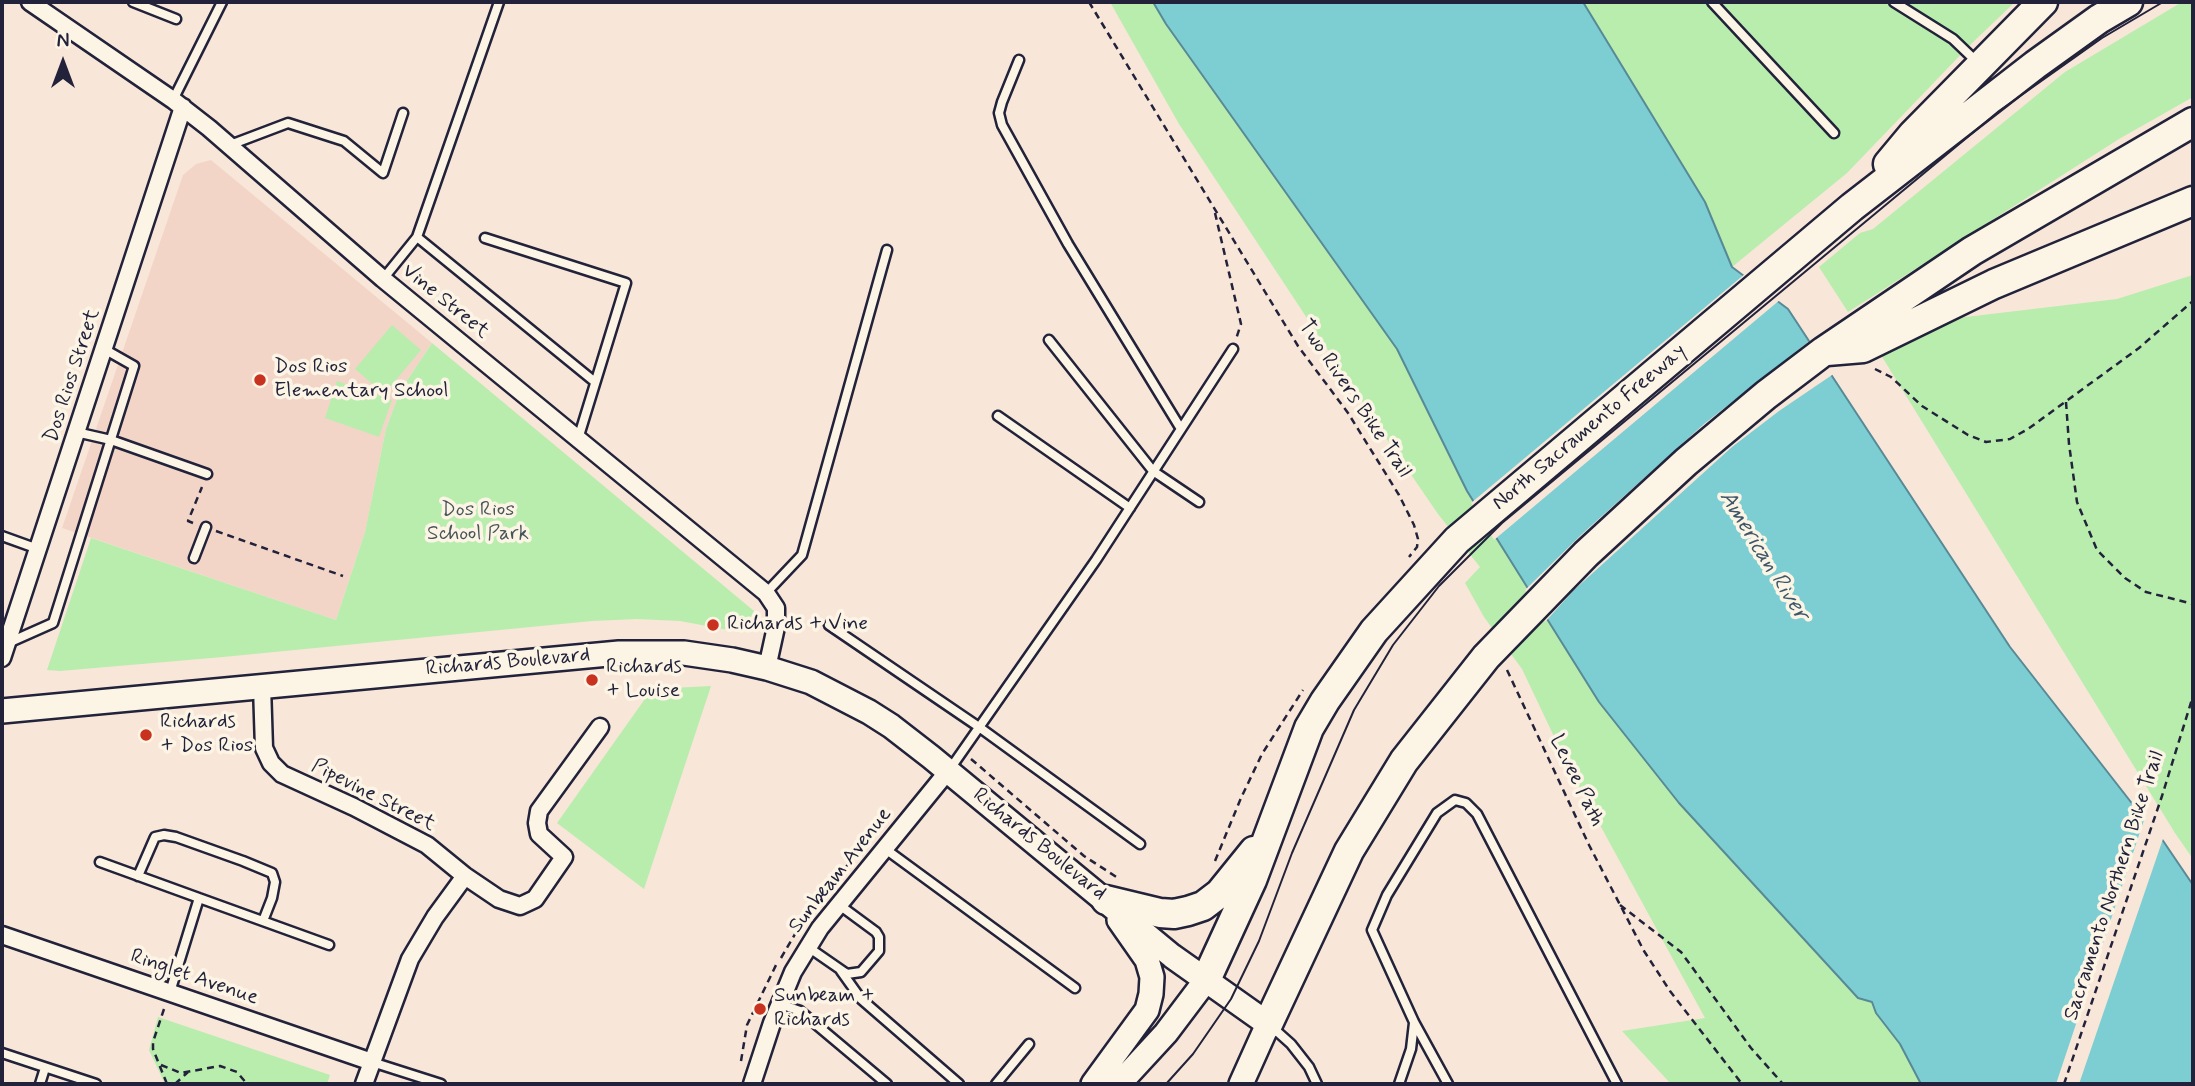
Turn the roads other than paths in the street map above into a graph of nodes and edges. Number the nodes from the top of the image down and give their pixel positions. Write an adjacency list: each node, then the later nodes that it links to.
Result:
1 (32, 2): 12 (street, Vine Street)
2 (133, 2): 9 (lane)
3 (222, 2): 12 (lane)
4 (499, 2): 19 (lane)
5 (1712, 2): 15 (lane)
6 (1894, 2): 11 (lane)
7 (2043, 2): 11 (highway)
8 (2128, 2): 18 (highway, North Sacramento Freeway)
9 (176, 19)
10 (1019, 60): 29 (lane)
11 (1980, 65): 18 (highway)
12 (178, 104): 16 (street, Vine Street); 25 (street, Dos Rios Street)
13 (403, 113): 16 (lane)
14 (2193, 122): 23 (highway)
15 (1834, 133)
16 (230, 145): 22 (street, Vine Street)
17 (2193, 201): 23 (highway)
18 (1852, 207): 50 (highway, North Sacramento Freeway)
19 (417, 237): 22 (lane); 27 (lane)
20 (485, 238): 27 (lane)
21 (887, 250): 41 (lane)
22 (383, 279): 31 (street, Vine Street)
23 (1894, 317): 69 (highway)
24 (1049, 340): 33 (lane)
25 (104, 349): 30 (street, Dos Rios Street); 32 (lane)
26 (1233, 349): 29 (lane)
27 (596, 382): 31 (lane)
28 (998, 416): 36 (lane)
29 (1181, 429): 33 (lane)
30 (76, 432): 32 (lane); 39 (street, Dos Rios Street)
31 (578, 439): 41 (street, Vine Street)
32 (111, 440): 34 (lane); 43 (lane)
33 (1153, 471): 35 (lane); 36 (lane)
34 (207, 474)
35 (1199, 502)
36 (1130, 508): 48 (lane)
37 (206, 527): 40 (lane)
38 (2, 536): 39 (lane)
39 (38, 548): 43 (street, Dos Rios Street)
40 (194, 558)
41 (766, 593): 44 (street)
42 (830, 625): 48 (lane)
43 (3, 648)
44 (767, 668): 45 (main road, Richards Boulevard); 49 (main road, Richards Boulevard)
45 (262, 686): 46 (main road, Richards Boulevard); 55 (street, Pipevine Street)
46 (2, 711)
47 (600, 727): 55 (street, Pipevine Street)
48 (979, 727): 49 (lane); 51 (lane)
49 (948, 771): 52 (street, Sunbeam Avenue); 56 (main road, Richards Boulevard)
50 (1269, 833): 56 (highway); 64 (highway, North Sacramento Freeway)
51 (1140, 845)
52 (884, 848): 58 (street, Sunbeam Avenue); 65 (lane)
53 (100, 862): 54 (lane)
54 (138, 876): 57 (lane); 59 (lane)
55 (466, 876): 72 (street)
56 (1117, 892): 64 (main road, Richards Boulevard); 82 (main road)
57 (199, 898): 59 (lane); 66 (lane)
58 (838, 904): 62 (street, Sunbeam Avenue); 63 (lane)
59 (263, 921): 61 (lane)
60 (2, 934): 66 (street, Ringlet Avenue)
61 (329, 945)
62 (808, 947): 63 (lane); 67 (street, Sunbeam Avenue)
63 (841, 971): 80 (lane)
64 (1206, 980): 69 (main road, Richards Boulevard); 83 (main road)
65 (1075, 988)
66 (170, 992): 72 (street, Ringlet Avenue)
67 (780, 1004): 78 (street, Sunbeam Avenue); 79 (lane)
68 (1414, 1022): 86 (lane); 87 (lane); 88 (lane)
69 (1268, 1024): 84 (main road); 85 (lane)
70 (1029, 1044): 81 (lane)
71 (2, 1053): 73 (lane)
72 (372, 1062): 76 (street); 77 (lane)
73 (46, 1068): 74 (lane); 75 (lane)
74 (40, 1084)
75 (96, 1084)
76 (364, 1084)
77 (441, 1084)
78 (752, 1084)
79 (887, 1084)
80 (959, 1084)
81 (996, 1084)
82 (1093, 1084)
83 (1119, 1084)
84 (1241, 1084)
85 (1317, 1084)
86 (1399, 1084)
87 (1448, 1084)
88 (1617, 1084)

